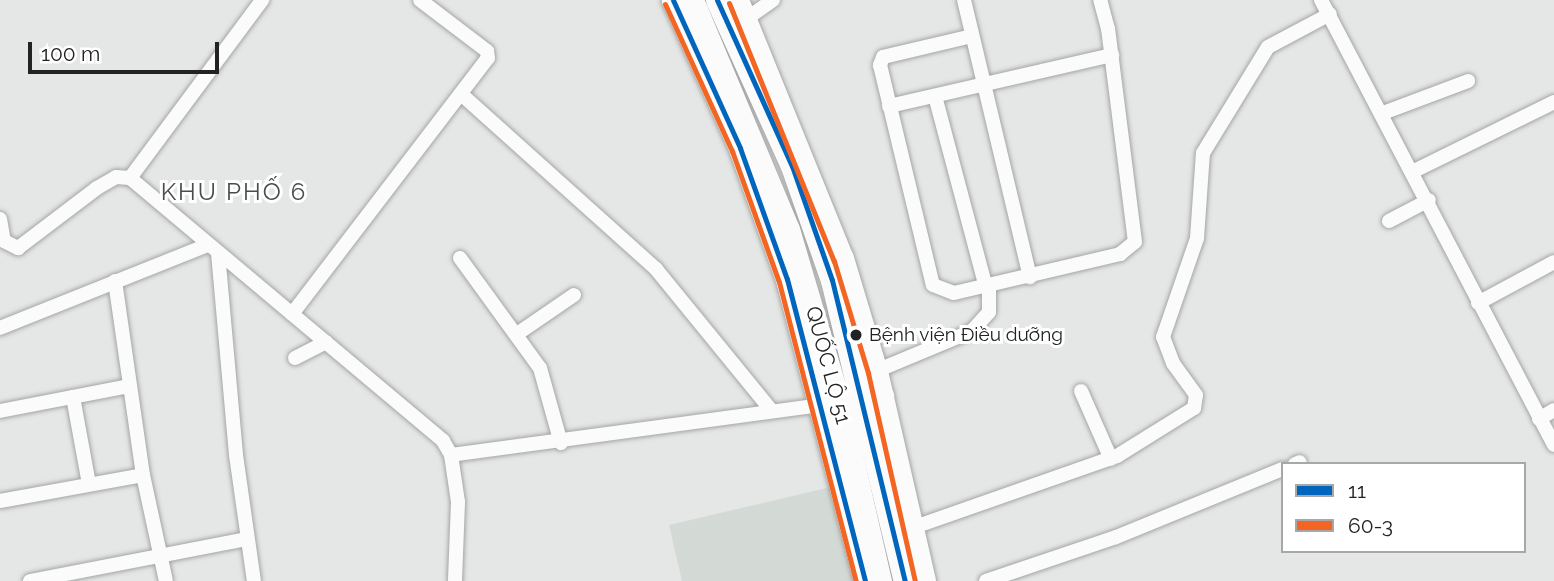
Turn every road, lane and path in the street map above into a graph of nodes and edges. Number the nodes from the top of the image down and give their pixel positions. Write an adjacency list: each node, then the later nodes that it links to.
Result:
1 (262, 0): 22 (street)
2 (420, 0): 16 (street)
3 (673, 0): 44 (main road, QUỐC LỘ 51)
4 (692, 0): 44 (main road, QUỐC LỘ 51)
5 (717, 0): 43 (main road, QUỐC LỘ 51)
6 (773, 0): 10 (street)
7 (964, 0): 12 (street)
8 (1100, 0): 13 (street)
9 (1321, 0): 11 (street)
10 (742, 9): 39 (main road, QUỐC LỘ 51)
11 (1330, 14): 20 (street); 52 (street)
12 (972, 36): 15 (street); 19 (street)
13 (1112, 55): 15 (street); 29 (street)
14 (1468, 81): 20 (street)
15 (984, 84): 17 (street); 29 (street)
16 (461, 94): 34 (street); 45 (street)
17 (935, 96): 19 (street); 31 (street)
18 (1554, 102): 21 (street)
19 (889, 106): 31 (street)
20 (1383, 113): 21 (street)
21 (1414, 171): 23 (street)
22 (130, 178): 24 (street); 26 (street)
23 (1429, 201): 25 (street); 33 (street)
24 (0, 219)
25 (1389, 221)
26 (213, 249): 30 (street); 34 (street); 58 (street)
27 (460, 258): 36 (street)
28 (1554, 262): 33 (street)
29 (1030, 277): 31 (street)
30 (115, 281): 35 (street); 40 (street)
31 (987, 288): 39 (street)
32 (574, 295): 36 (street)
33 (1479, 303): 48 (street)
34 (292, 314): 37 (street)
35 (0, 328)
36 (517, 334): 49 (street)
37 (326, 342): 38 (street); 51 (street)
38 (295, 358)
39 (876, 370): 43 (main road, QUỐC LỘ 51)
40 (129, 386): 42 (street); 54 (street)
41 (1081, 391): 52 (street)
42 (73, 397): 47 (street); 55 (street)
43 (873, 397): 44 (main road); 57 (main road, QUỐC LỘ 51)
44 (831, 404): 45 (street); 64 (main road, QUỐC LỘ 51); 65 (main road, QUỐC LỘ 51)
45 (770, 409): 49 (street)
46 (1554, 410): 48 (street)
47 (0, 411)
48 (1539, 419): 50 (street)
49 (561, 443): 51 (street)
50 (1554, 445)
51 (451, 455): 63 (street)
52 (1111, 459): 57 (street)
53 (1281, 470): 68 (street)
54 (143, 475): 55 (street); 59 (street)
55 (89, 485): 56 (street)
56 (0, 501)
57 (903, 531): 66 (main road, QUỐC LỘ 51); 67 (main road, QUỐC LỘ 51)
58 (246, 539): 59 (street); 62 (street)
59 (160, 556): 60 (street); 61 (street)
60 (30, 581)
61 (166, 581)
62 (254, 581)
63 (455, 581)
64 (865, 581)
65 (880, 581)
66 (905, 581)
67 (924, 581)
68 (986, 581)

